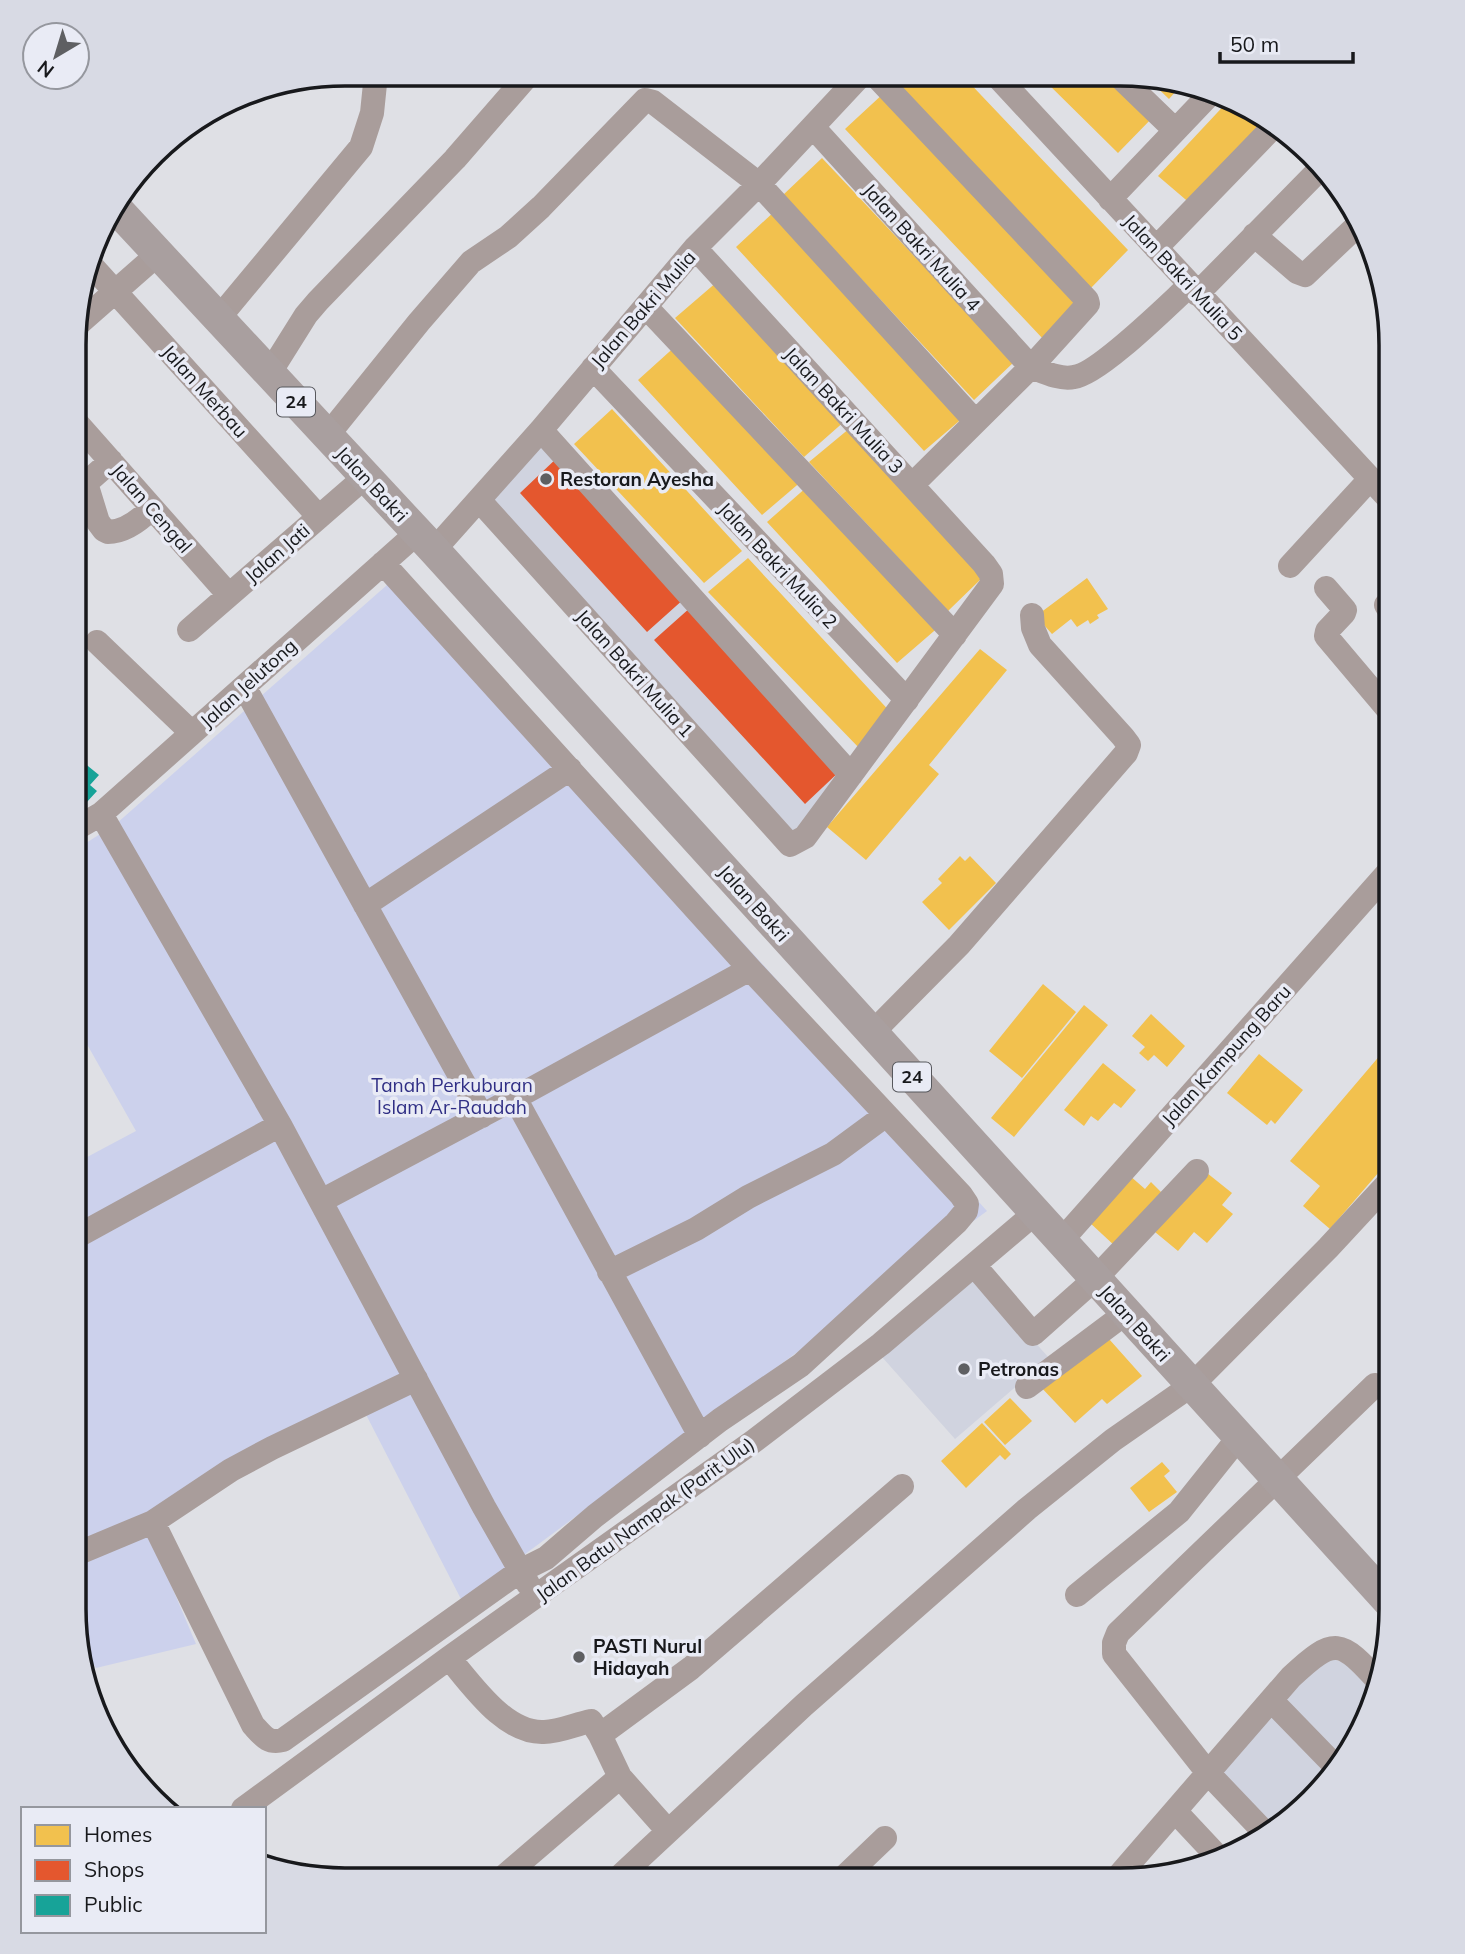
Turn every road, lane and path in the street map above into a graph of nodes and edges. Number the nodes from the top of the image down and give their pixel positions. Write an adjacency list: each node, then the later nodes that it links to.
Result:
1 (375, 86): 25 (street)
2 (518, 86): 28 (street)
3 (851, 86): 8 (street, Jalan Bakri Mulia)
4 (885, 86): 26 (street)
5 (1006, 86): 13 (street, Jalan Bakri Mulia 5)
6 (1129, 86): 9 (street)
7 (1205, 99): 9 (street)
8 (813, 127): 12 (street, Jalan Bakri Mulia); 26 (street, Jalan Bakri Mulia 4)
9 (1175, 131): 13 (street)
10 (1268, 132): 18 (street)
11 (1315, 174): 16 (street)
12 (759, 184): 17 (street, Jalan Bakri Mulia); 29 (street); 32 (street)
13 (1110, 199): 18 (street, Jalan Bakri Mulia 5)
14 (121, 214): 19 (main road, Jalan Bakri / 24)
15 (1353, 230): 16 (street)
16 (1254, 235): 21 (street)
17 (695, 248): 23 (street, Jalan Bakri Mulia); 37 (street, Jalan Bakri Mulia 3)
18 (1156, 248): 21 (street, Jalan Bakri Mulia 5)
19 (158, 254): 22 (street); 25 (main road, Jalan Bakri / 24)
20 (96, 271): 22 (street, Jalan Merbau)
21 (1194, 289): 26 (street); 35 (street, Jalan Bakri Mulia 5)
22 (115, 292): 24 (street); 42 (street, Jalan Merbau)
23 (646, 307): 27 (street, Jalan Bakri Mulia); 50 (street)
24 (87, 316)
25 (218, 319): 28 (main road, Jalan Bakri / 24)
26 (1031, 367): 29 (street)
27 (593, 368): 30 (street, Jalan Bakri Mulia); 54 (street, Jalan Bakri Mulia 2)
28 (269, 374): 32 (main road, Jalan Bakri / 24)
29 (975, 421): 37 (street)
30 (541, 429): 40 (street, Jalan Bakri Mulia); 57 (street)
31 (86, 433): 33 (street, Jalan Cengal)
32 (327, 436): 34 (main road, Jalan Bakri / 24)
33 (111, 461): 36 (street); 41 (street, Jalan Cengal)
34 (365, 477): 42 (street, Jalan Jati); 43 (main road, Jalan Bakri / 24)
35 (1370, 479): 38 (street, Jalan Bakri Mulia 5); 45 (street)
36 (86, 483)
37 (913, 484): 50 (street, Jalan Bakri Mulia 3)
38 (1379, 488)
39 (86, 497): 41 (street)
40 (479, 500): 43 (street, Jalan Bakri Mulia); 57 (street, Jalan Bakri Mulia 1)
41 (152, 508): 47 (street, Jalan Cengal)
42 (319, 517): 47 (street, Jalan Jati)
43 (426, 542): 44 (street, Jalan Jelutong); 63 (main road, Jalan Bakri / 24)
44 (383, 563): 52 (street, Jalan Jelutong); 56 (street)
45 (1290, 566)
46 (1326, 588): 53 (street)
47 (229, 595): 49 (street, Jalan Jati)
48 (1032, 615): 63 (street)
49 (189, 630)
50 (955, 635): 54 (street)
51 (97, 642): 55 (street)
52 (245, 688): 55 (street, Jalan Jelutong); 61 (street)
53 (1379, 699)
54 (906, 700): 57 (street)
55 (192, 733): 58 (street, Jalan Jelutong)
56 (569, 769): 61 (street); 62 (street)
57 (851, 775)
58 (101, 814): 59 (street, Jalan Jelutong); 67 (street)
59 (86, 823)
60 (1379, 883): 73 (street, Jalan Kampung Baru)
61 (365, 905): 66 (street)
62 (750, 969): 64 (street); 65 (street)
63 (872, 1034): 71 (main road, Jalan Bakri / 24)
64 (515, 1098): 66 (street); 75 (street)
65 (886, 1115): 75 (street); 82 (street)
66 (482, 1116): 70 (street)
67 (280, 1125): 70 (street); 72 (street)
68 (1197, 1171): 76 (street)
69 (1379, 1193): 79 (street)
70 (321, 1201): 78 (street)
71 (1035, 1213): 73 (main road, Jalan Bakri / 24); 74 (street, Jalan Batu Nampak (Parit Ulu))
72 (86, 1231)
73 (1061, 1241): 76 (main road, Jalan Bakri / 24)
74 (974, 1265): 76 (street); 91 (street, Jalan Batu Nampak (Parit Ulu))
75 (609, 1272): 82 (street)
76 (1095, 1279): 77 (main road, Jalan Bakri / 24)
77 (1126, 1313): 79 (main road, Jalan Bakri / 24); 81 (street)
78 (416, 1379): 86 (street); 88 (street)
79 (1192, 1385): 83 (main road, Jalan Bakri / 24); 102 (street)
80 (1375, 1385): 84 (street)
81 (1027, 1387)
82 (700, 1436): 88 (street)
83 (1239, 1437): 84 (main road, Jalan Bakri / 24); 90 (street)
84 (1277, 1479): 89 (main road, Jalan Bakri / 24); 97 (street)
85 (902, 1486): 95 (street)
86 (153, 1522): 87 (street); 88 (street)
87 (86, 1550)
88 (520, 1571): 91 (street)
89 (1379, 1591)
90 (1077, 1595)
91 (536, 1597): 92 (street, Jalan Batu Nampak (Parit Ulu))
92 (449, 1658): 95 (street); 99 (street, Jalan Batu Nampak (Parit Ulu))
93 (1371, 1674): 94 (street)
94 (1271, 1700): 96 (street); 97 (street)
95 (600, 1735): 98 (street)
96 (1330, 1761)
97 (1208, 1773): 100 (street); 101 (street)
98 (620, 1777): 102 (street); 105 (street)
99 (246, 1807)
100 (1175, 1811): 104 (street); 108 (street)
101 (1260, 1828)
102 (668, 1830): 106 (street)
103 (885, 1838): 107 (street)
104 (1214, 1851)
105 (514, 1868)
106 (628, 1868)
107 (854, 1868)
108 (1126, 1868)

